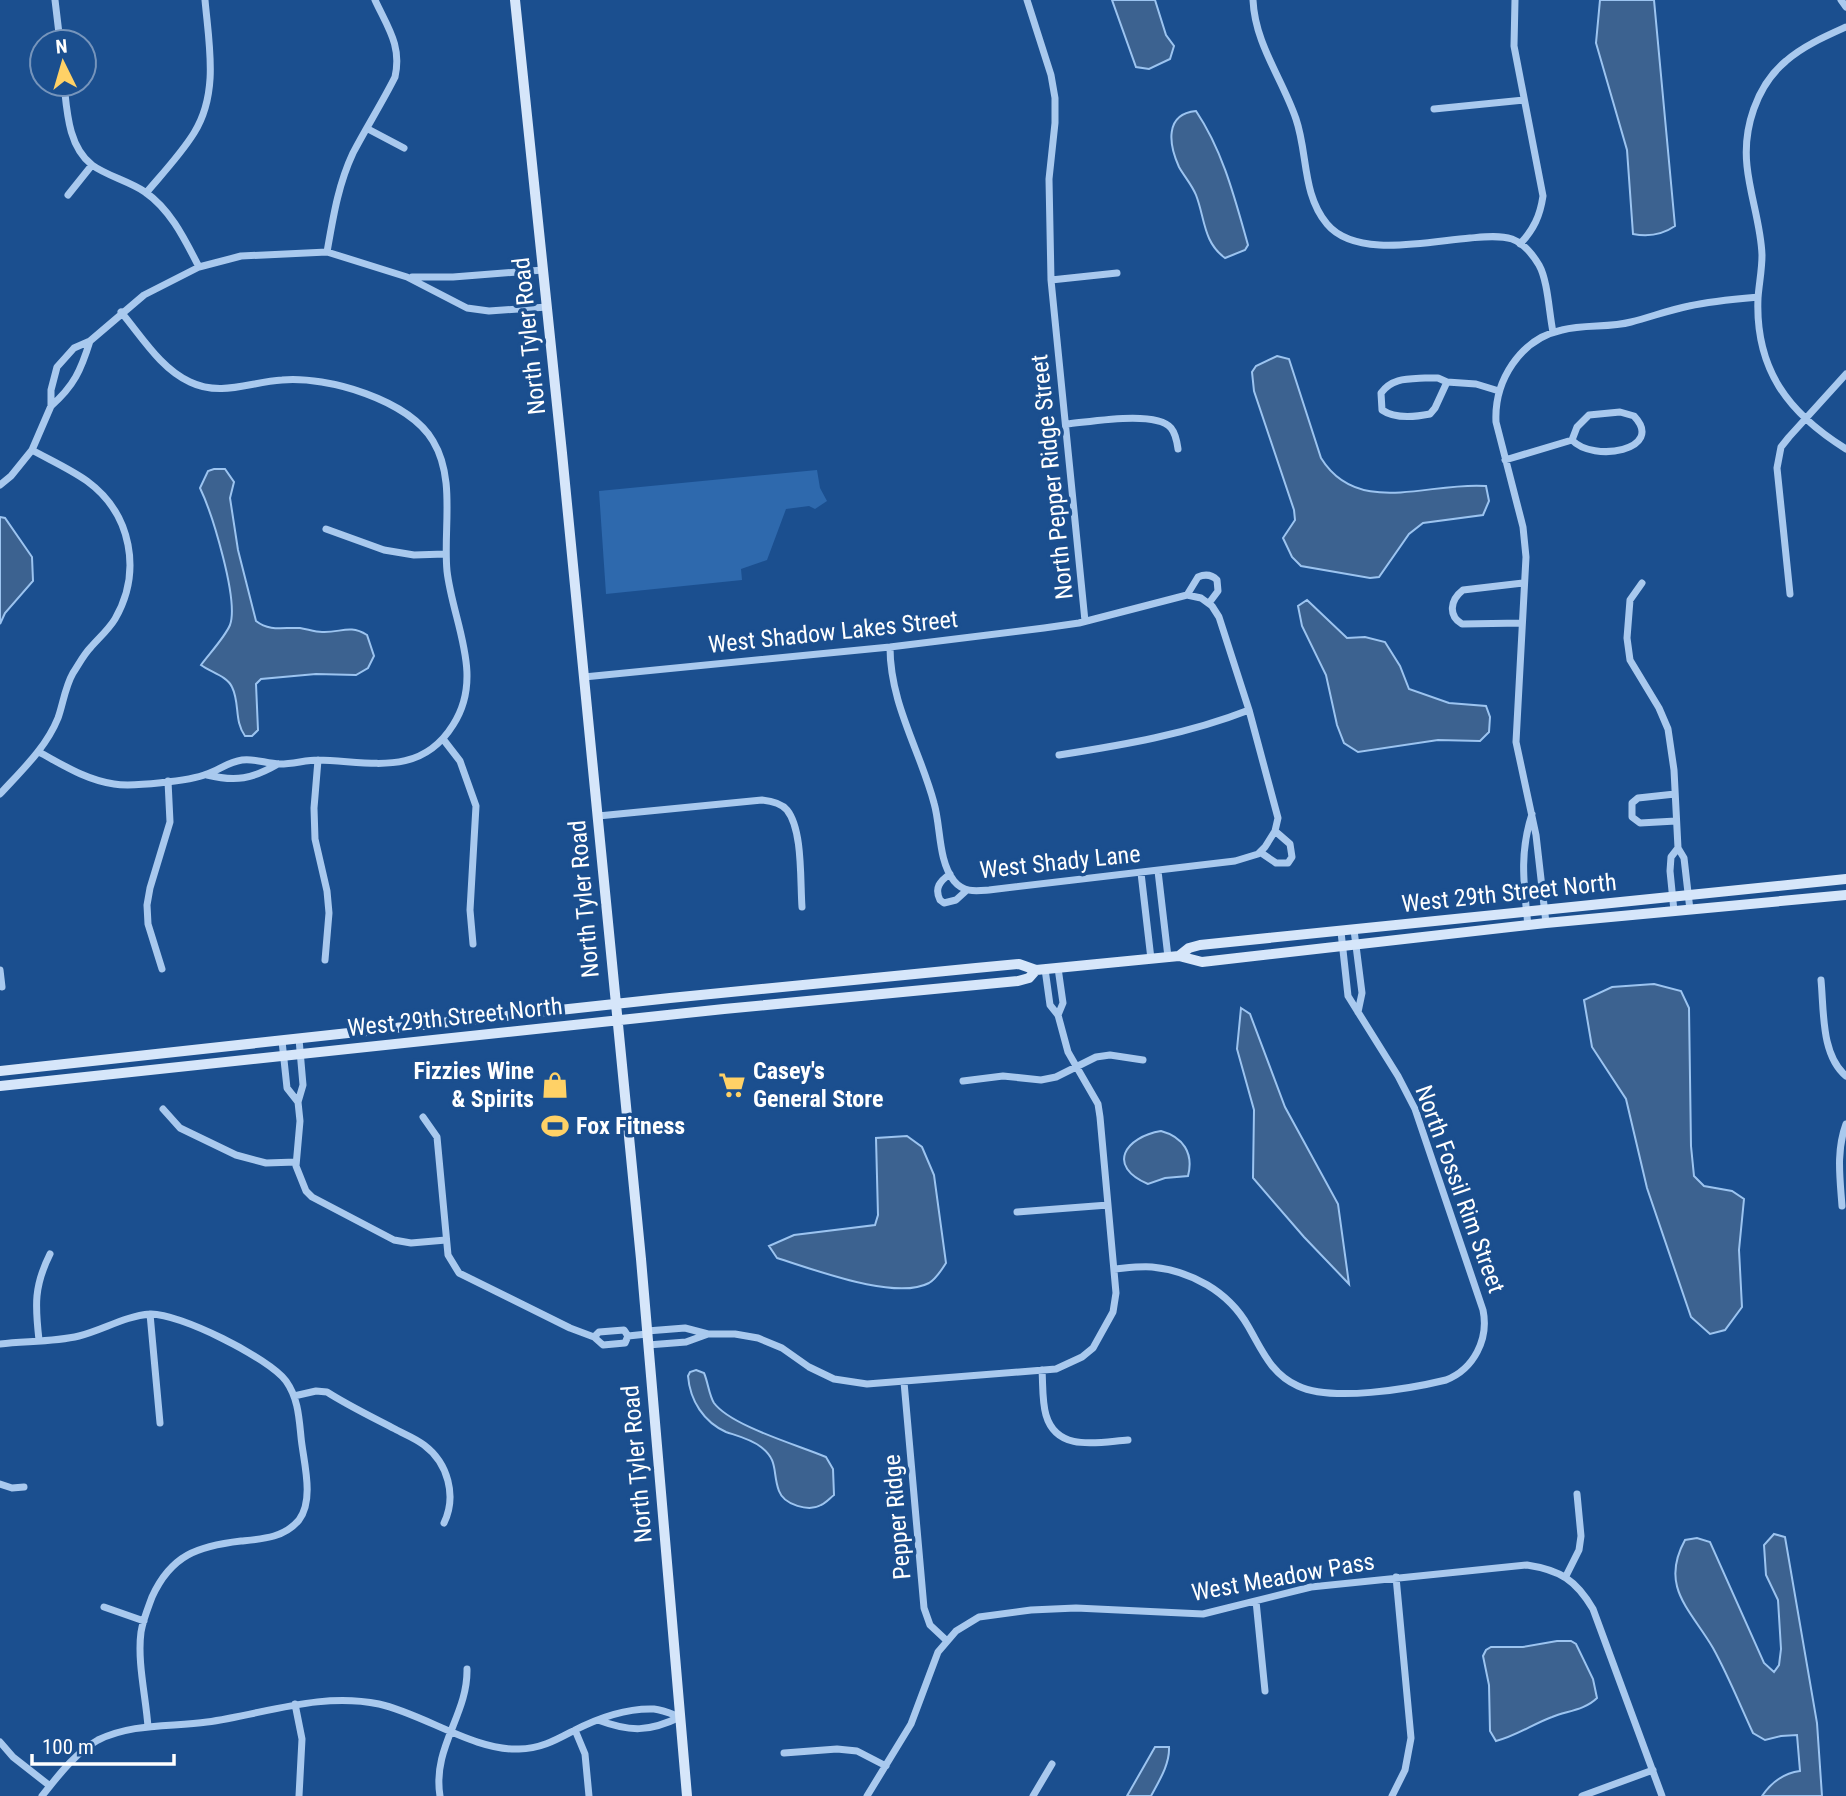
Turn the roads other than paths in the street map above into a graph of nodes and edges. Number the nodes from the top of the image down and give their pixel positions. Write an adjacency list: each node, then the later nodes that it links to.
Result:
1 (55, 0): 11 (street)
2 (205, 0): 18 (street)
3 (375, 0): 15 (street)
4 (515, 0): 23 (main road, North Tyler Road)
5 (1027, 0): 26 (street, North Pepper Ridge Street)
6 (1253, 0): 20 (street)
7 (1514, 0): 13 (street)
8 (1842, 0): 9 (street)
9 (1846, 7)
10 (1846, 27): 27 (street)
11 (58, 28)
12 (66, 98): 17 (street)
13 (1524, 100): 14 (street); 20 (street)
14 (1434, 109)
15 (368, 129): 16 (street); 21 (street)
16 (404, 148)
17 (92, 165): 18 (street); 19 (street)
18 (146, 193): 22 (street)
19 (68, 195)
20 (1520, 244): 30 (street)
21 (327, 252): 22 (street); 25 (street)
22 (200, 267): 29 (street)
23 (543, 270): 25 (street); 28 (main road, North Tyler Road)
24 (1117, 273): 26 (street)
25 (407, 277): 28 (street)
26 (1051, 280): 37 (street, North Pepper Ridge Street)
27 (1758, 297): 30 (street); 36 (street)
28 (547, 307): 54 (main road, North Tyler Road)
29 (121, 313): 31 (street); 45 (street)
30 (1553, 332): 34 (street)
31 (90, 341): 35 (street); 35 (street)
32 (1846, 374): 36 (street)
33 (1447, 382): 33 (street); 34 (street)
34 (1499, 391): 42 (street)
35 (51, 407): 41 (street)
36 (1805, 419): 40 (street); 48 (street)
37 (1067, 424): 39 (street); 51 (street, North Pepper Ridge Street)
38 (1573, 440): 38 (street); 42 (street)
39 (1178, 449)
40 (1846, 449)
41 (32, 450): 43 (street); 57 (street)
42 (1504, 460): 46 (street)
43 (0, 485)
44 (326, 529): 45 (street)
45 (445, 554): 56 (street)
46 (1523, 583): 52 (street); 52 (street)
47 (1642, 583): 64 (street)
48 (1790, 594)
49 (1187, 595): 50 (street); 50 (street); 51 (street, North Pepper Ridge Street)
50 (1209, 603): 55 (street)
51 (1085, 621): 53 (street, West Shadow Lakes Street)
52 (1521, 623): 65 (street)
53 (890, 647): 54 (street, West Shadow Lakes Street); 73 (street)
54 (584, 677): 66 (main road, North Tyler Road)
55 (1249, 710): 58 (street); 68 (street)
56 (443, 739): 59 (street); 88 (street)
57 (39, 752): 62 (street); 63 (street)
58 (1059, 754)
59 (318, 760): 60 (street); 93 (street)
60 (278, 764): 61 (street); 61 (street)
61 (206, 775): 62 (street)
62 (168, 781): 95 (street)
63 (0, 794)
64 (1675, 794): 67 (street); 67 (street)
65 (1532, 814): 80 (street); 83 (street)
66 (598, 816): 79 (street); 104 (main road, North Tyler Road)
67 (1676, 821): 69 (street)
68 (1275, 831): 70 (street); 70 (street)
69 (1678, 848): 77 (street); 78 (street)
70 (1260, 852): 71 (street)
71 (1158, 871): 72 (street, West Shady Lane); 91 (street)
72 (1141, 873): 75 (street, West Shady Lane); 92 (street)
73 (950, 874): 75 (street); 75 (street, West Shady Lane)
74 (1846, 880): 77 (main road, West 29th Street North)
75 (967, 890)
76 (1846, 895): 81 (main road, West 29th Street North)
77 (1689, 896): 78 (main road, West 29th Street North); 81 (street)
78 (1673, 897): 80 (main road, West 29th Street North); 82 (street)
79 (803, 907)
80 (1545, 910): 83 (main road, West 29th Street North); 84 (street)
81 (1690, 910): 82 (main road, West 29th Street North)
82 (1674, 911): 84 (main road, West 29th Street North)
83 (1527, 912): 85 (street); 86 (main road, West 29th Street North)
84 (1546, 923): 85 (main road, West 29th Street North)
85 (1528, 926): 89 (main road, West 29th Street North)
86 (1354, 930): 87 (main road, West 29th Street North); 89 (street)
87 (1341, 932): 90 (street, North Fossil Rim Street); 91 (main road, West 29th Street North)
88 (473, 944)
89 (1357, 946): 90 (main road, West 29th Street North); 98 (street)
90 (1342, 947): 91 (main road, West 29th Street North); 99 (street, North Fossil Rim Street)
91 (1173, 956): 92 (main road, West 29th Street North)
92 (1151, 959): 94 (main road, West 29th Street North)
93 (325, 960)
94 (1058, 968): 97 (main road, West 29th Street North); 106 (street)
95 (162, 969)
96 (0, 970): 102 (street)
97 (1041, 970): 101 (main road, West 29th Street North); 103 (main road, West 29th Street North); 106 (street)
98 (1360, 975): 99 (street); 105 (street)
99 (1346, 977): 105 (street, North Fossil Rim Street)
100 (1821, 980): 115 (street)
101 (811, 986): 103 (main road); 104 (main road, West 29th Street North)
102 (2, 987)
103 (812, 1000): 107 (main road, West 29th Street North)
104 (615, 1005): 107 (main road, North Tyler Road); 108 (main road, West 29th Street North)
105 (1358, 1013): 128 (street, North Fossil Rim Street)
106 (1058, 1015): 113 (street)
107 (617, 1021): 110 (main road, West 29th Street North); 132 (main road, North Tyler Road)
108 (299, 1039): 109 (main road, West 29th Street North); 110 (street)
109 (282, 1041): 111 (street); 114 (main road, West 29th Street North)
110 (301, 1054): 111 (main road, West 29th Street North); 118 (street)
111 (283, 1055): 117 (main road, West 29th Street North); 118 (street)
112 (1143, 1060): 113 (street)
113 (1074, 1066): 116 (street); 123 (street)
114 (0, 1071)
115 (1846, 1076)
116 (962, 1081)
117 (0, 1086)
118 (298, 1102): 122 (street)
119 (163, 1110): 122 (street)
120 (423, 1116): 126 (street)
121 (1846, 1124): 124 (street)
122 (296, 1162): 126 (street)
123 (1108, 1205): 125 (street); 128 (street)
124 (1842, 1206)
125 (1017, 1212)
126 (446, 1240): 133 (street)
127 (50, 1254): 134 (street)
128 (1114, 1269): 136 (street)
129 (150, 1314): 134 (street); 138 (street); 139 (street)
130 (708, 1334): 132 (street); 132 (street); 137 (street)
131 (628, 1336): 132 (street); 133 (street); 133 (street)
132 (648, 1337): 154 (main road, North Tyler Road)
133 (594, 1338)
134 (39, 1340): 135 (street)
135 (0, 1344)
136 (1042, 1370): 137 (street); 140 (street)
137 (904, 1382): 150 (street, Pepper Ridge)
138 (294, 1396): 144 (street); 149 (street)
139 (160, 1423)
140 (1128, 1440)
141 (0, 1484): 142 (street)
142 (24, 1487)
143 (1577, 1494): 145 (street)
144 (444, 1523)
145 (1566, 1576): 146 (street, West Meadow Pass); 163 (street)
146 (1396, 1577): 147 (street, West Meadow Pass); 172 (street)
147 (1256, 1601): 150 (street, West Meadow Pass); 152 (street)
148 (104, 1607): 149 (street)
149 (144, 1621): 156 (street)
150 (946, 1640): 162 (street, West Meadow Pass)
151 (467, 1669): 158 (street)
152 (1265, 1691)
153 (295, 1704): 156 (street); 158 (street); 166 (street)
154 (680, 1717): 155 (street); 155 (street); 169 (main road, North Tyler Road)
155 (597, 1720): 157 (street)
156 (148, 1727): 164 (street)
157 (575, 1730): 158 (street); 168 (street)
158 (450, 1731): 167 (street)
159 (0, 1742): 164 (street)
160 (784, 1753): 162 (street)
161 (1052, 1764): 171 (street)
162 (886, 1766): 170 (street, West Meadow Pass)
163 (1653, 1770): 173 (street); 174 (street)
164 (50, 1786): 165 (street)
165 (42, 1796)
166 (299, 1796)
167 (440, 1796)
168 (589, 1796)
169 (687, 1796)
170 (867, 1796)
171 (1033, 1796)
172 (1392, 1796)
173 (1582, 1796)
174 (1662, 1796)

